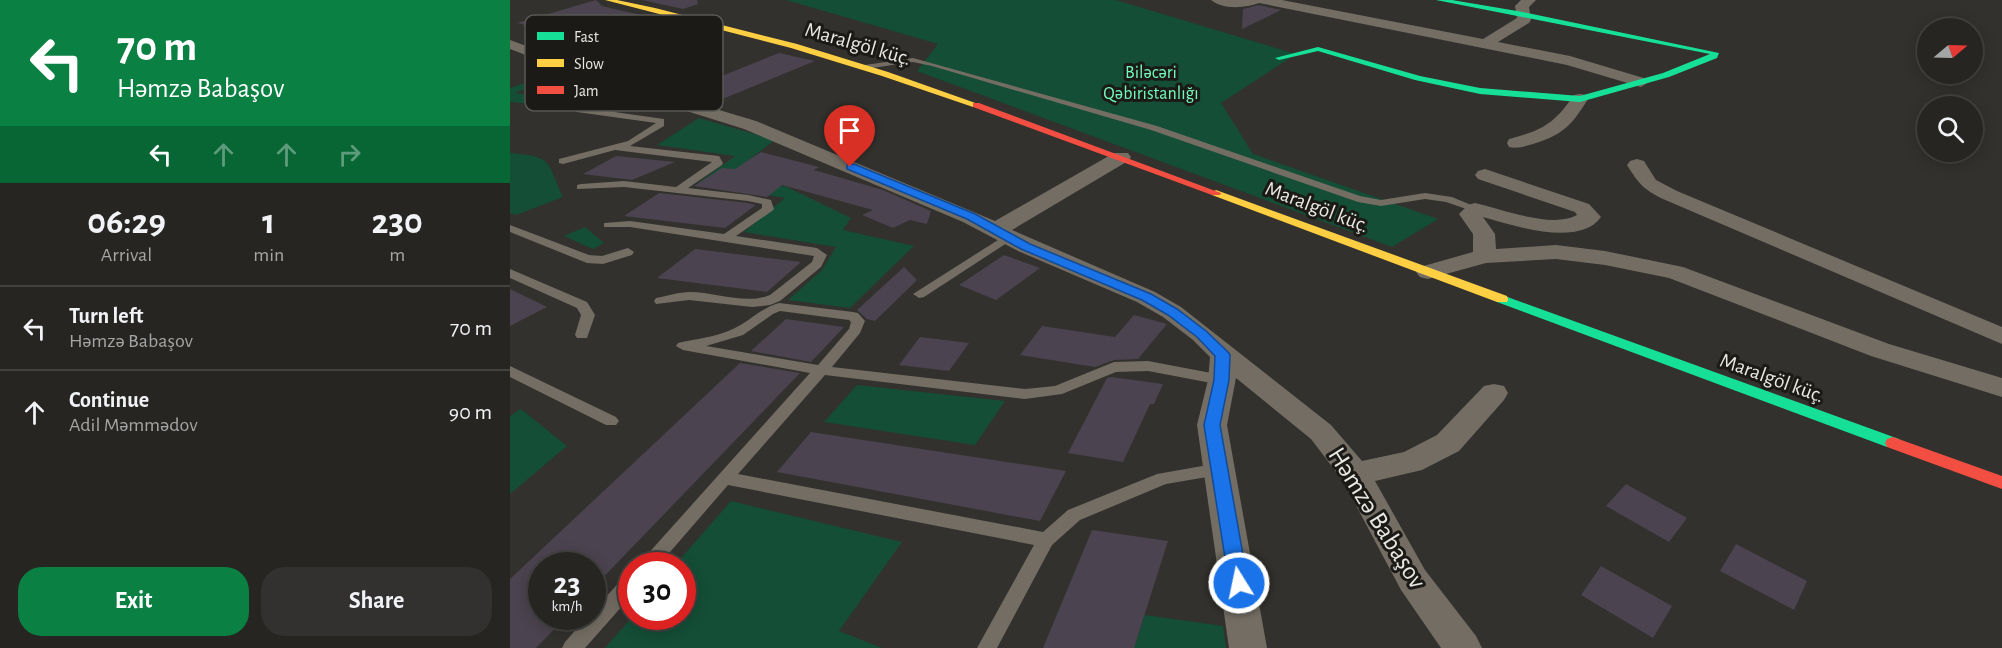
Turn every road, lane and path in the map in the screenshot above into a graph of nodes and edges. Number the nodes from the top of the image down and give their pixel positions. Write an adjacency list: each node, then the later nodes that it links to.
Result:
1 (608, 0): 7 (street, Maralgöl küç.)
2 (1218, 0): 3 (street)
3 (1255, 0)
4 (1262, 0): 9 (street)
5 (1439, 0): 6 (street)
6 (1526, 7): 9 (street); 14 (street)
7 (677, 15)
8 (723, 27): 13 (street, Maralgöl küç.)
9 (1487, 43): 14 (street)
10 (510, 45): 11 (street, Həmzə Babaşov)
11 (525, 50)
12 (1279, 58): 15 (street)
13 (865, 67): 20 (street, Maralgöl küç.); 26 (lane)
14 (1641, 82): 15 (street)
15 (1580, 99): 18 (street)
16 (587, 111): 19 (lane)
17 (704, 111): 29 (street, Həmzə Babaşov)
18 (1516, 143)
19 (616, 148): 21 (lane); 25 (lane)
20 (1121, 157): 29 (street); 33 (street, Maralgöl küç.)
21 (563, 161)
22 (1637, 165): 38 (street)
23 (1485, 175): 26 (street)
24 (581, 187): 25 (lane)
25 (678, 190): 30 (lane)
26 (1475, 209): 32 (street)
27 (608, 225): 30 (lane)
28 (511, 228): 31 (lane)
29 (1003, 234): 35 (lane); 39 (street, Həmzə Babaşov)
30 (726, 238): 36 (lane)
31 (628, 252)
32 (1485, 256): 33 (street); 42 (street)
33 (1428, 272): 48 (street, Maralgöl küç.)
34 (510, 273): 37 (lane)
35 (919, 294)
36 (661, 301)
37 (582, 335)
38 (2002, 336)
39 (1222, 367): 40 (lane); 45 (street); 46 (street, Həmzə Babaşov)
40 (820, 370): 40 (lane); 47 (lane)
41 (510, 371): 44 (lane)
42 (2002, 388)
43 (1494, 393): 46 (street)
44 (611, 421)
45 (1219, 469): 49 (lane); 54 (street)
46 (1354, 474): 55 (street, Həmzə Babaşov)
47 (725, 478): 49 (lane); 50 (lane)
48 (2002, 483)
49 (1046, 540): 53 (lane)
50 (659, 552)
51 (618, 597): 52 (lane)
52 (572, 648)
53 (987, 648)
54 (1248, 648)
55 (1463, 648)

